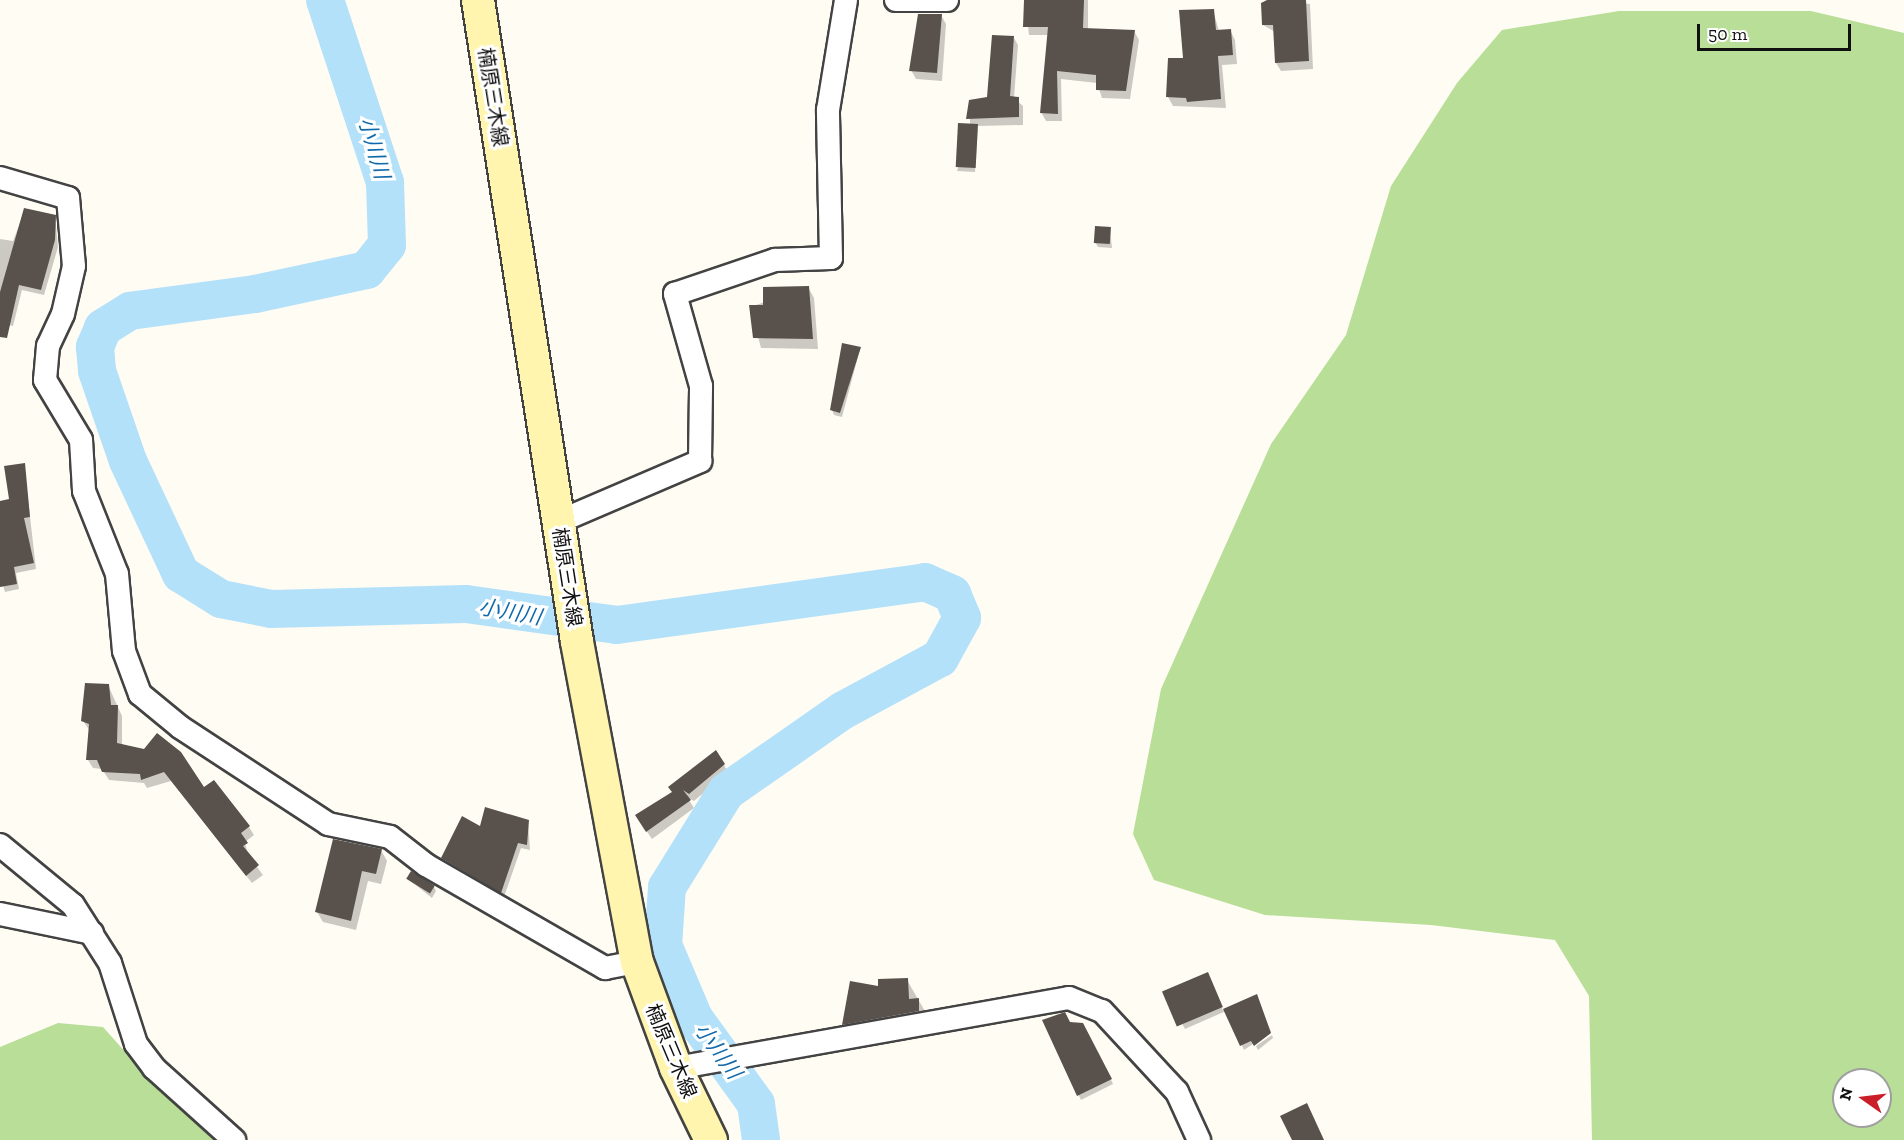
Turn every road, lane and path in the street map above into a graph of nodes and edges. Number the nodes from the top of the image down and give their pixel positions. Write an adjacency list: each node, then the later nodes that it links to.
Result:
1 (478, 0): 6 (main road, 楠原三木線)
2 (846, 0): 6 (street)
3 (896, 0): 4 (street)
4 (947, 0)
5 (0, 178): 10 (street)
6 (558, 522): 10 (main road, 楠原三木線)
7 (0, 845): 9 (street)
8 (0, 914): 9 (street)
9 (92, 933): 12 (street)
10 (637, 962): 11 (main road, 楠原三木線)
11 (690, 1065): 13 (main road, 楠原三木線); 14 (street)
12 (234, 1140)
13 (711, 1140)
14 (1199, 1140)

